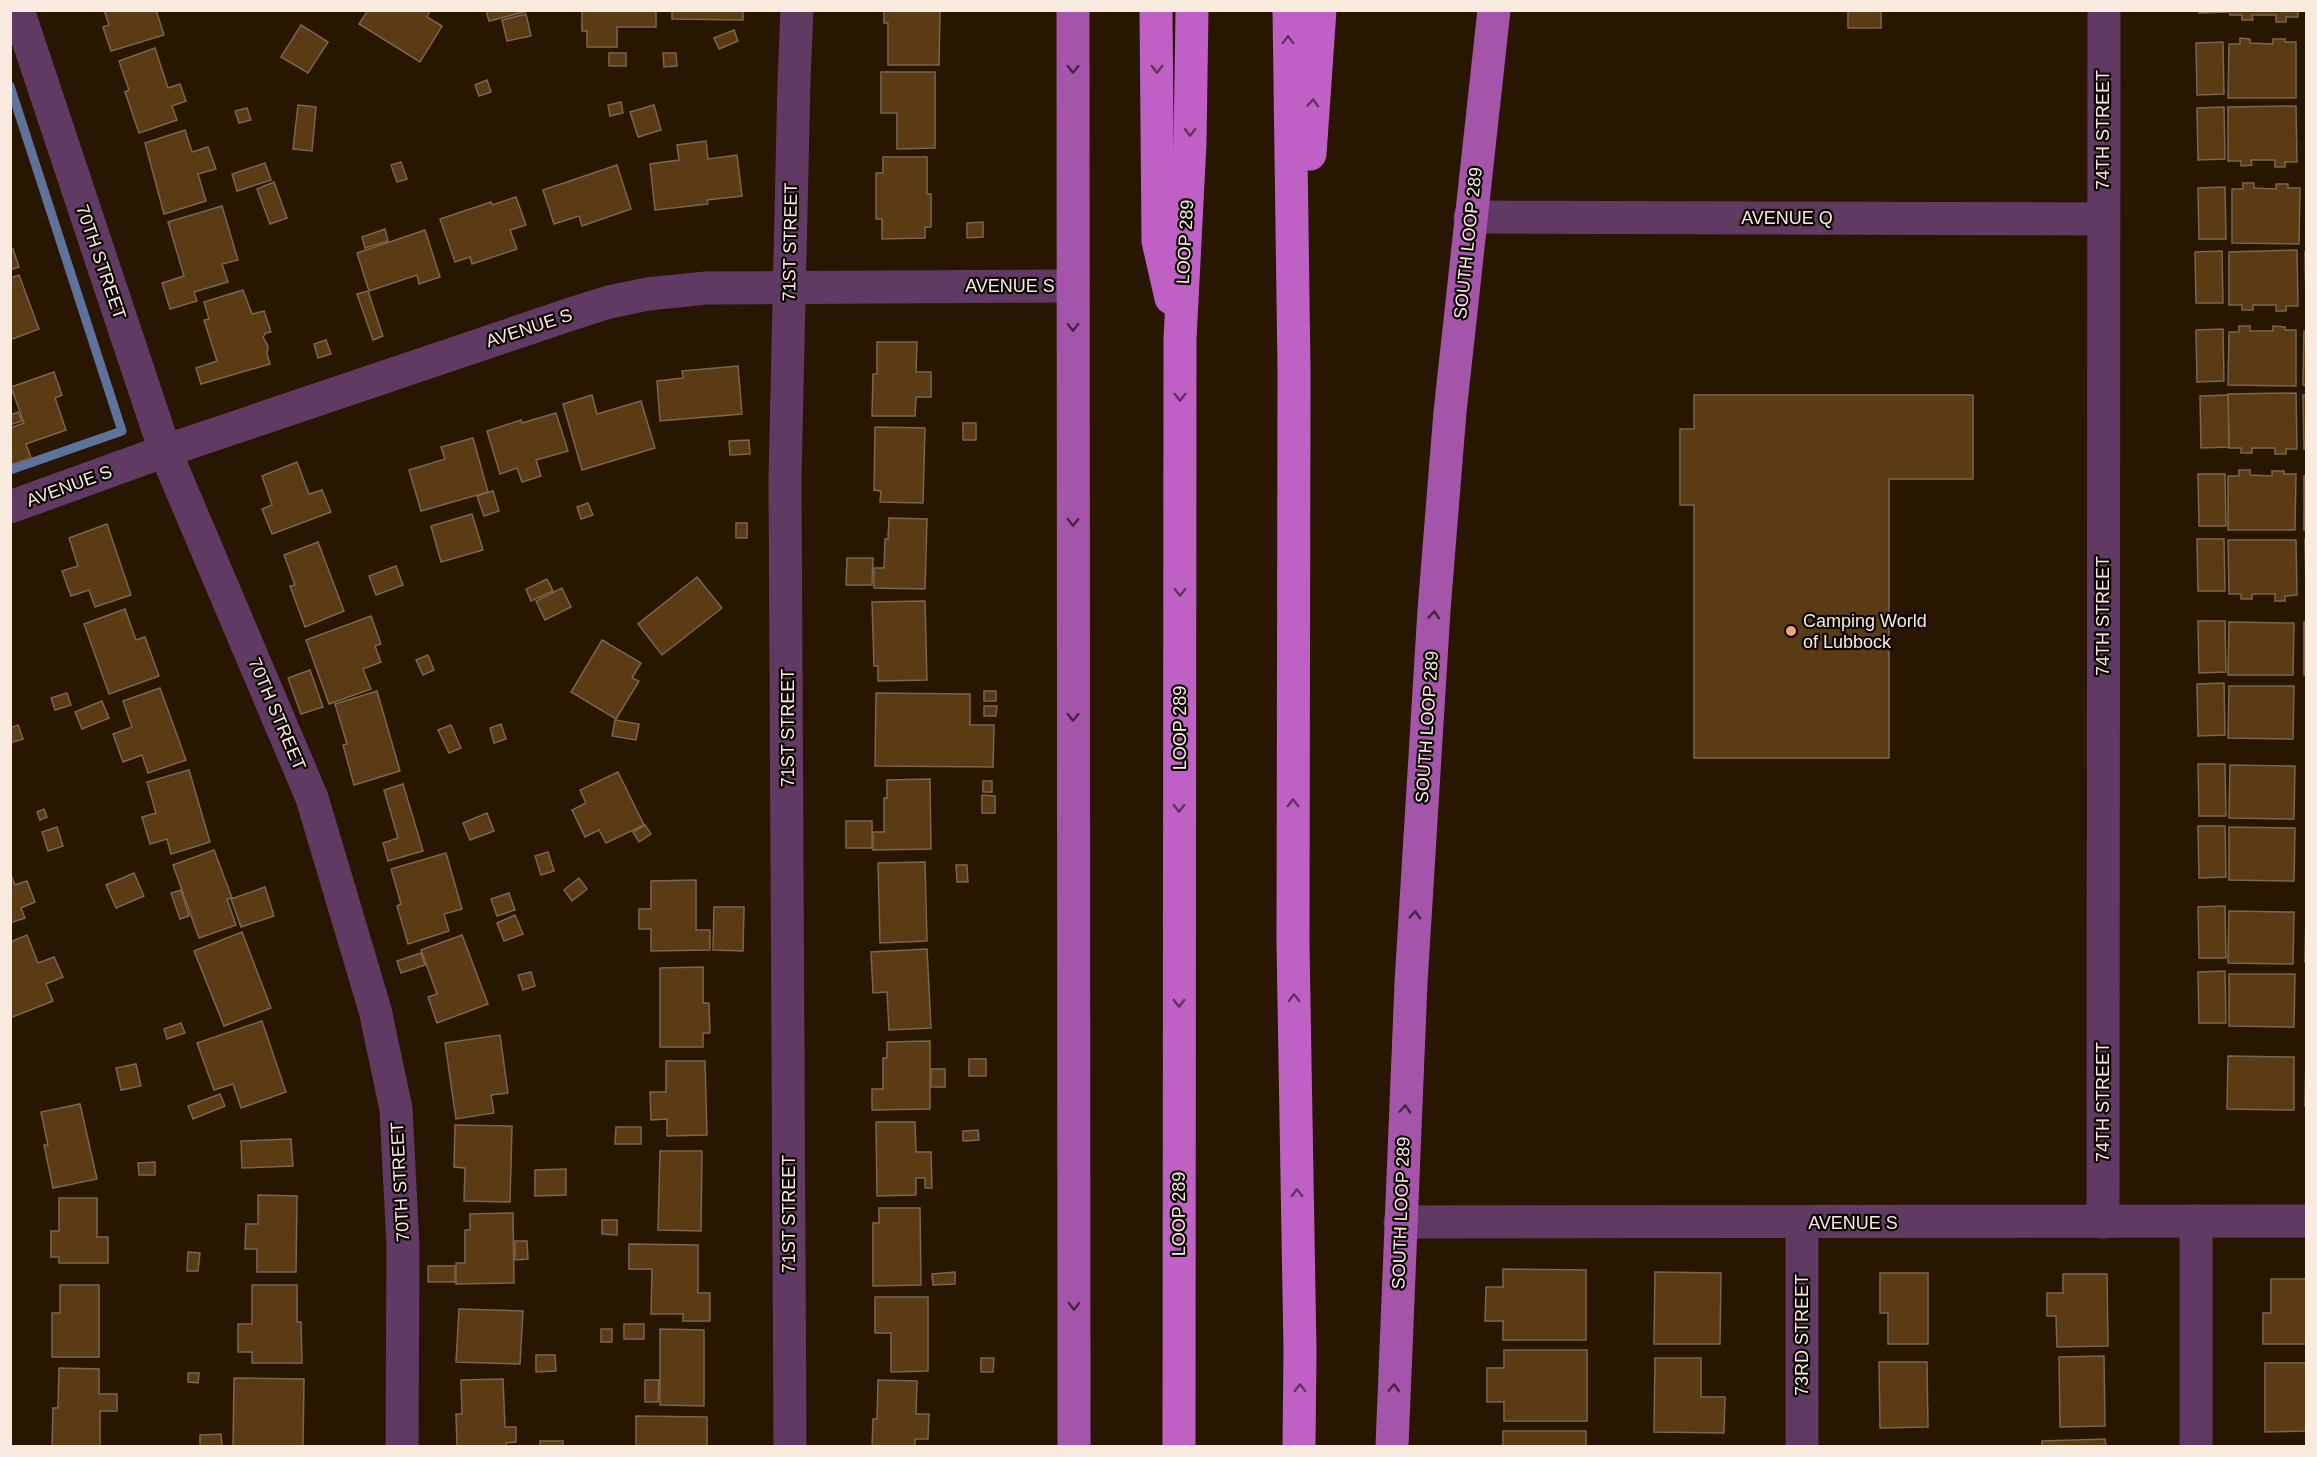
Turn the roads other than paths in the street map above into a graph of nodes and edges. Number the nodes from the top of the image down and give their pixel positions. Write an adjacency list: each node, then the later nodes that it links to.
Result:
1 (18, 10): 16 (street, 70TH STREET)
2 (797, 10): 13 (street, 71ST STREET)
3 (1073, 10): 12 (main road, one-way to 12)
4 (1156, 10): 14 (highway, one-way to 14)
5 (1192, 10): 14 (highway, LOOP 289, one-way to 14)
6 (1289, 10): 15 (highway, one-way to 6)
7 (1320, 10): 15 (highway, one-way to 7)
8 (1494, 10): 10 (main road, SOUTH LOOP 289)
9 (2104, 10): 11 (street, 74TH STREET)
10 (1470, 217): 11 (street, AVENUE Q); 20 (main road, SOUTH LOOP 289, one-way to 10)
11 (2103, 219): 21 (street, 74TH STREET)
12 (1073, 286): 13 (street, AVENUE S); 25 (main road, one-way to 25)
13 (788, 287): 16 (street, AVENUE S); 24 (street, 71ST STREET)
14 (1180, 339): 26 (highway, LOOP 289, one-way to 26)
15 (1294, 371): 27 (highway, one-way to 15)
16 (165, 451): 17 (street, AVENUE S); 23 (street, 70TH STREET)
17 (10, 507)
18 (2196, 1221): 19 (street, AVENUE S); 21 (street, AVENUE S); 30 (street)
19 (2307, 1221)
20 (1400, 1222): 22 (street, AVENUE S); 28 (main road, SOUTH LOOP 289, one-way to 20)
21 (2103, 1222): 22 (street, AVENUE S)
22 (1802, 1223): 29 (street, 73RD STREET)
23 (402, 1446)
24 (790, 1446)
25 (1074, 1446)
26 (1179, 1446)
27 (1299, 1446)
28 (1392, 1446)
29 (1802, 1446)
30 (2196, 1446)

